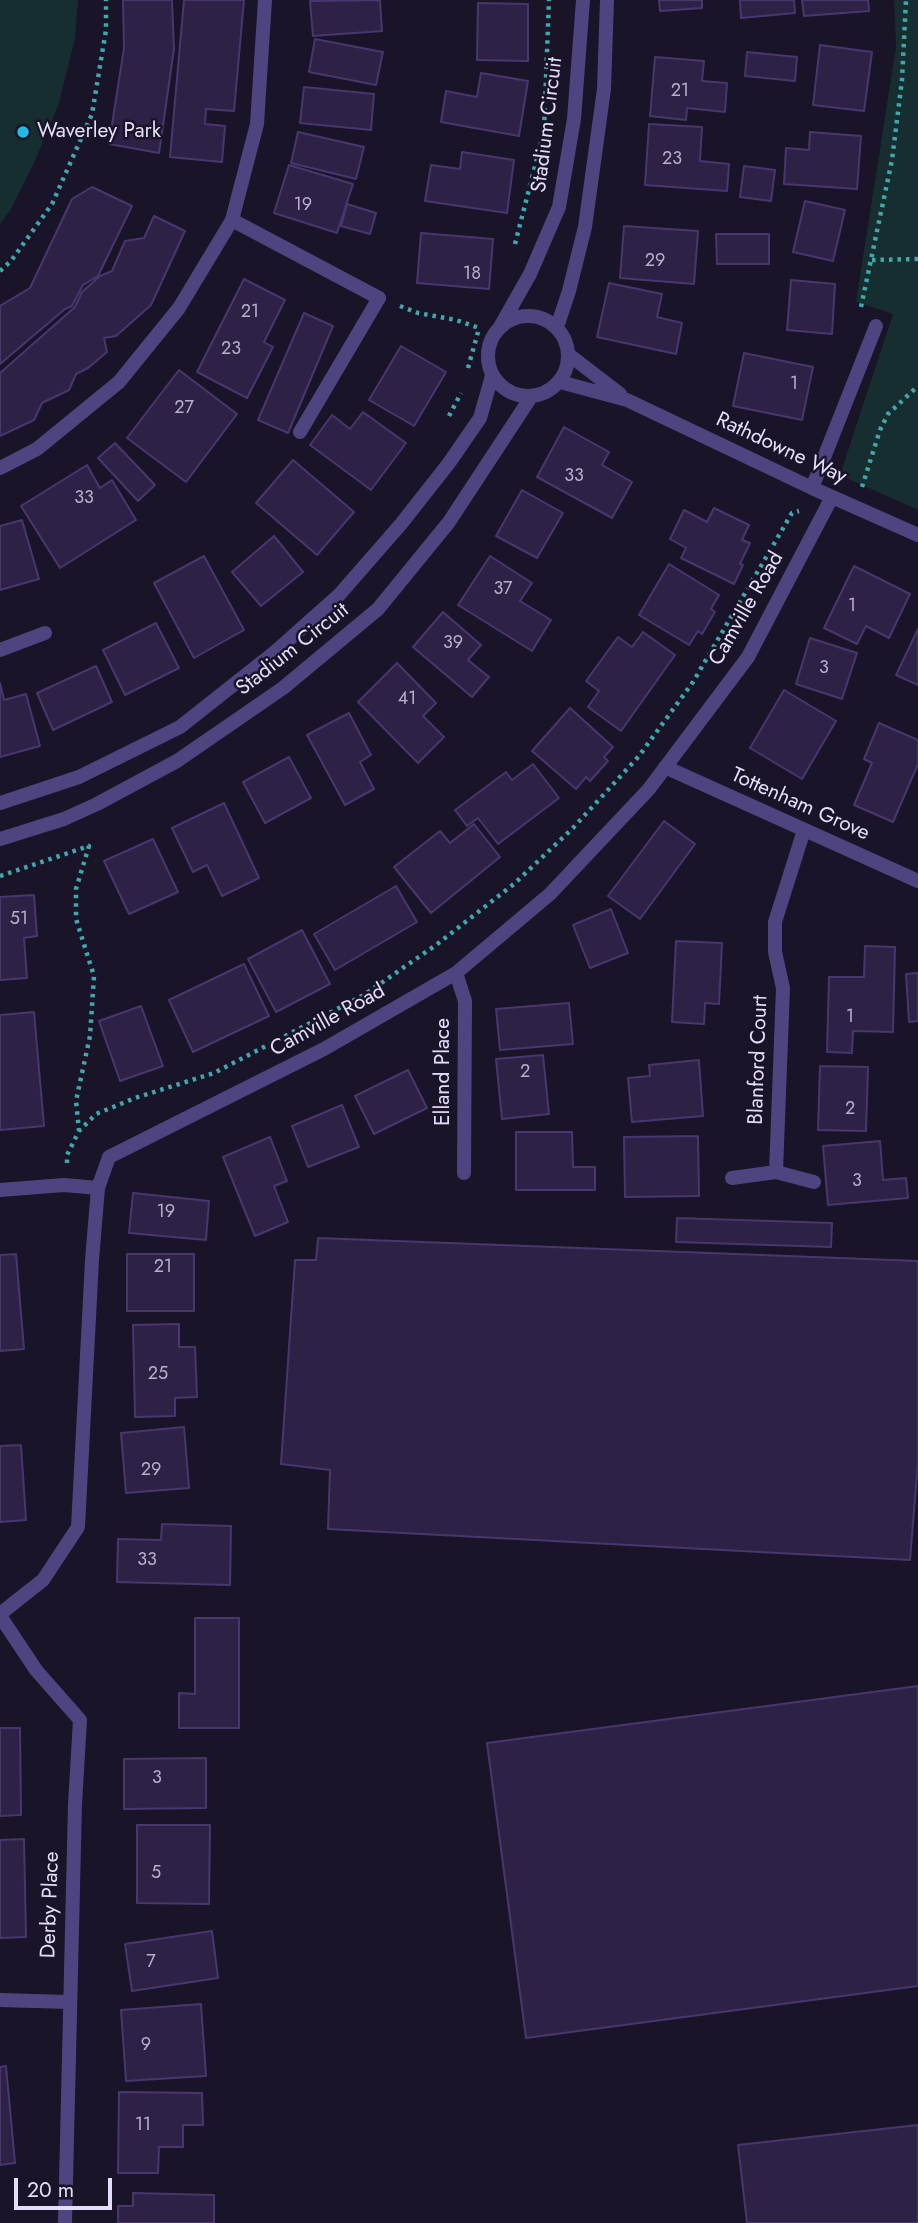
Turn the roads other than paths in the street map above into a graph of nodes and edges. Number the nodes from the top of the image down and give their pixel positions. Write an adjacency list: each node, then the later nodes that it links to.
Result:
1 (265, 0): 4 (street)
2 (583, 0): 6 (street, Stadium Circuit)
3 (607, 0): 7 (street)
4 (232, 220): 13 (street); 14 (street)
5 (876, 326): 15 (street)
6 (500, 327): 7 (street); 9 (street)
7 (556, 327): 8 (street)
8 (568, 354): 10 (street); 12 (street, Rathdowne Way)
9 (492, 376): 11 (street); 21 (street, Stadium Circuit)
10 (560, 382): 11 (street); 12 (street, Rathdowne Way)
11 (531, 397): 23 (street, Stadium Circuit)
12 (627, 400): 15 (street, Rathdowne Way)
13 (300, 432)
14 (0, 468)
15 (812, 488): 16 (street, Rathdowne Way)
16 (832, 497): 17 (street, Rathdowne Way); 20 (street, Camville Road)
17 (918, 534)
18 (45, 633): 19 (street)
19 (0, 650)
20 (665, 767): 22 (street, Tottenham Grove); 25 (street, Camville Road)
21 (0, 803)
22 (804, 830): 24 (street, Tottenham Grove); 26 (street, Blanford Court)
23 (0, 839)
24 (918, 881)
25 (456, 973): 27 (street, Elland Place); 30 (street, Camville Road)
26 (776, 1172): 28 (street); 29 (street)
27 (464, 1173)
28 (732, 1178)
29 (814, 1182)
30 (98, 1188): 31 (street); 32 (street, Camville Road)
31 (0, 1190)
32 (0, 1615): 34 (street, Derby Place)
33 (0, 2000): 34 (street)
34 (69, 2002): 35 (street, Derby Place)
35 (65, 2223)

